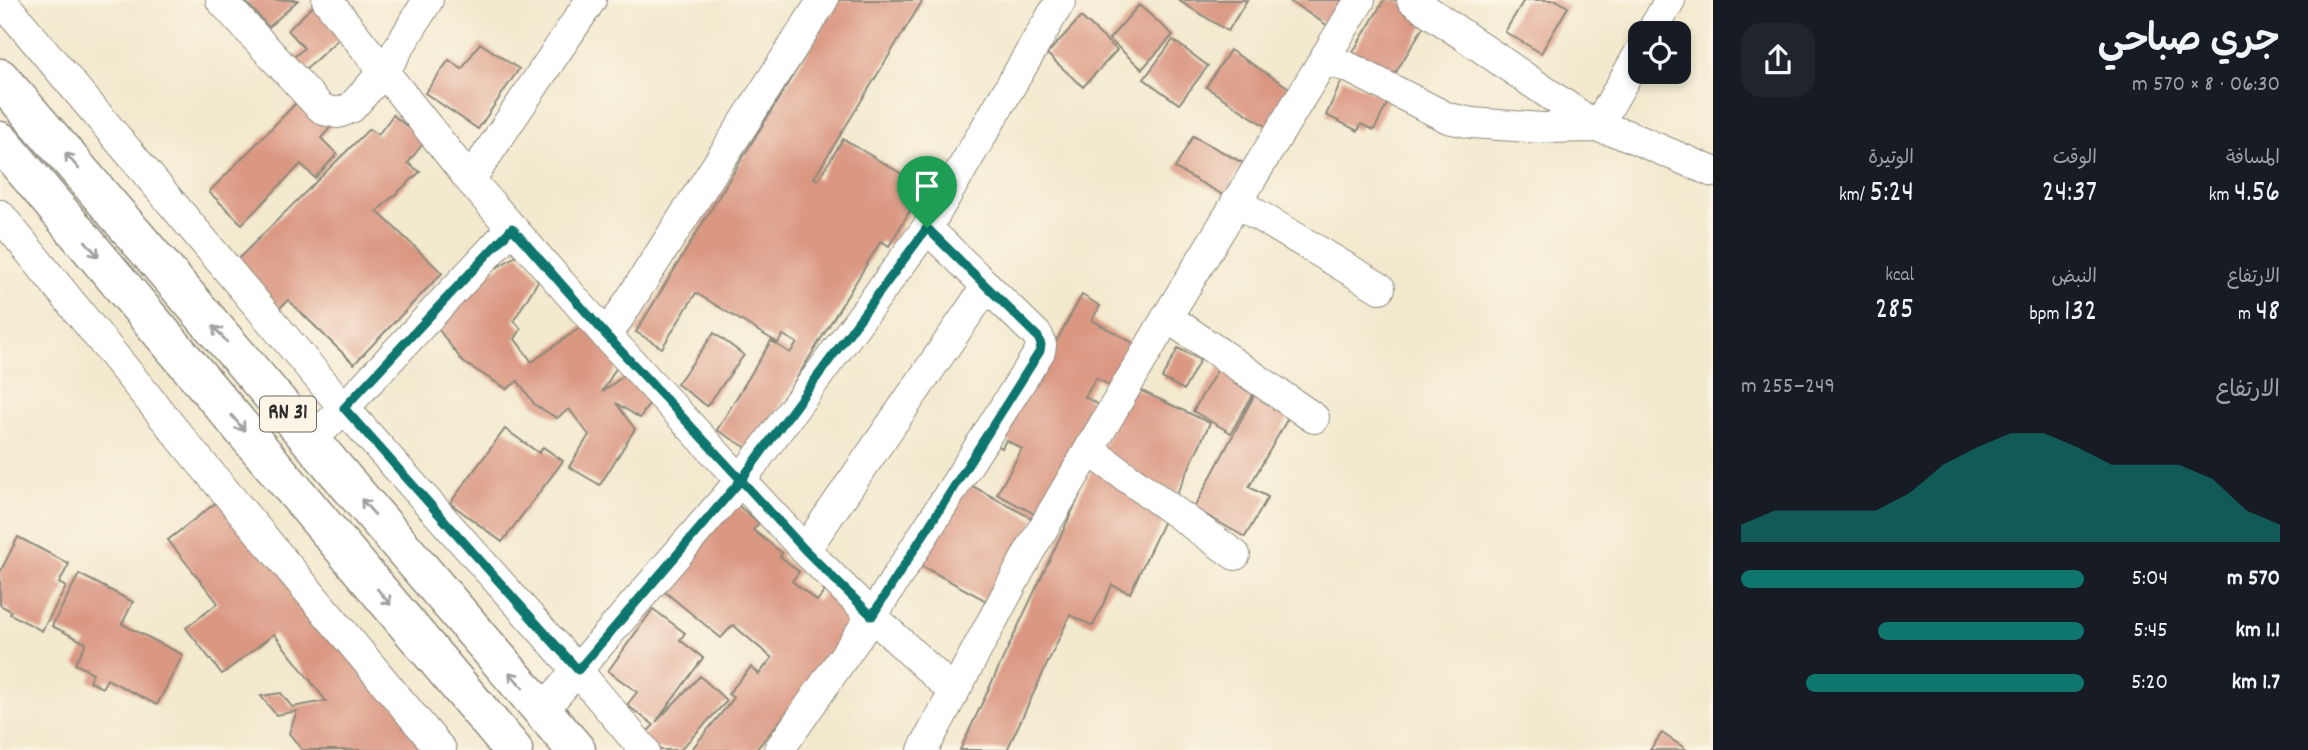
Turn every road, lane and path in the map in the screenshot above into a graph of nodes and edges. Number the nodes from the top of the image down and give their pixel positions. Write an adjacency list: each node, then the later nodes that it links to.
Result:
1 (1, 0): 28 (street)
2 (220, 0): 13 (street)
3 (327, 0): 13 (street)
4 (428, 0): 13 (street)
5 (591, 0): 19 (street)
6 (823, 0): 27 (street)
7 (1061, 0): 23 (street)
8 (1360, 0): 12 (street)
9 (1412, 0): 16 (street)
10 (1668, 1): 11 (street)
11 (1657, 21)
12 (1324, 60): 16 (street); 20 (street)
13 (385, 70): 19 (street)
14 (1628, 73): 16 (street)
15 (0, 78): 30 (highway, RN 31, one-way to 15)
16 (1597, 127): 18 (street)
17 (0, 141): 40 (highway, RN 31, one-way to 40)
18 (1713, 172)
19 (470, 180): 22 (street)
20 (1236, 202): 25 (street); 26 (street)
21 (3, 227): 39 (street)
22 (512, 228): 27 (street); 28 (street)
23 (927, 228): 24 (street); 32 (street)
24 (987, 286): 33 (street); 35 (street)
25 (1380, 288)
26 (1167, 317): 29 (street); 31 (street)
27 (607, 336): 32 (street)
28 (344, 408): 30 (street); 36 (street)
29 (1314, 418)
30 (311, 441): 38 (highway, RN 31, one-way to 30)
31 (1089, 450): 34 (street); 37 (street)
32 (741, 480): 33 (street); 36 (street)
33 (805, 550): 35 (street)
34 (1235, 555)
35 (872, 616): 37 (street); 43 (street)
36 (578, 670): 38 (street); 42 (street)
37 (954, 692): 44 (street)
38 (542, 711): 41 (highway, RN 31)
39 (441, 750)
40 (513, 750)
41 (576, 750)
42 (644, 750)
43 (779, 750)
44 (923, 750)

